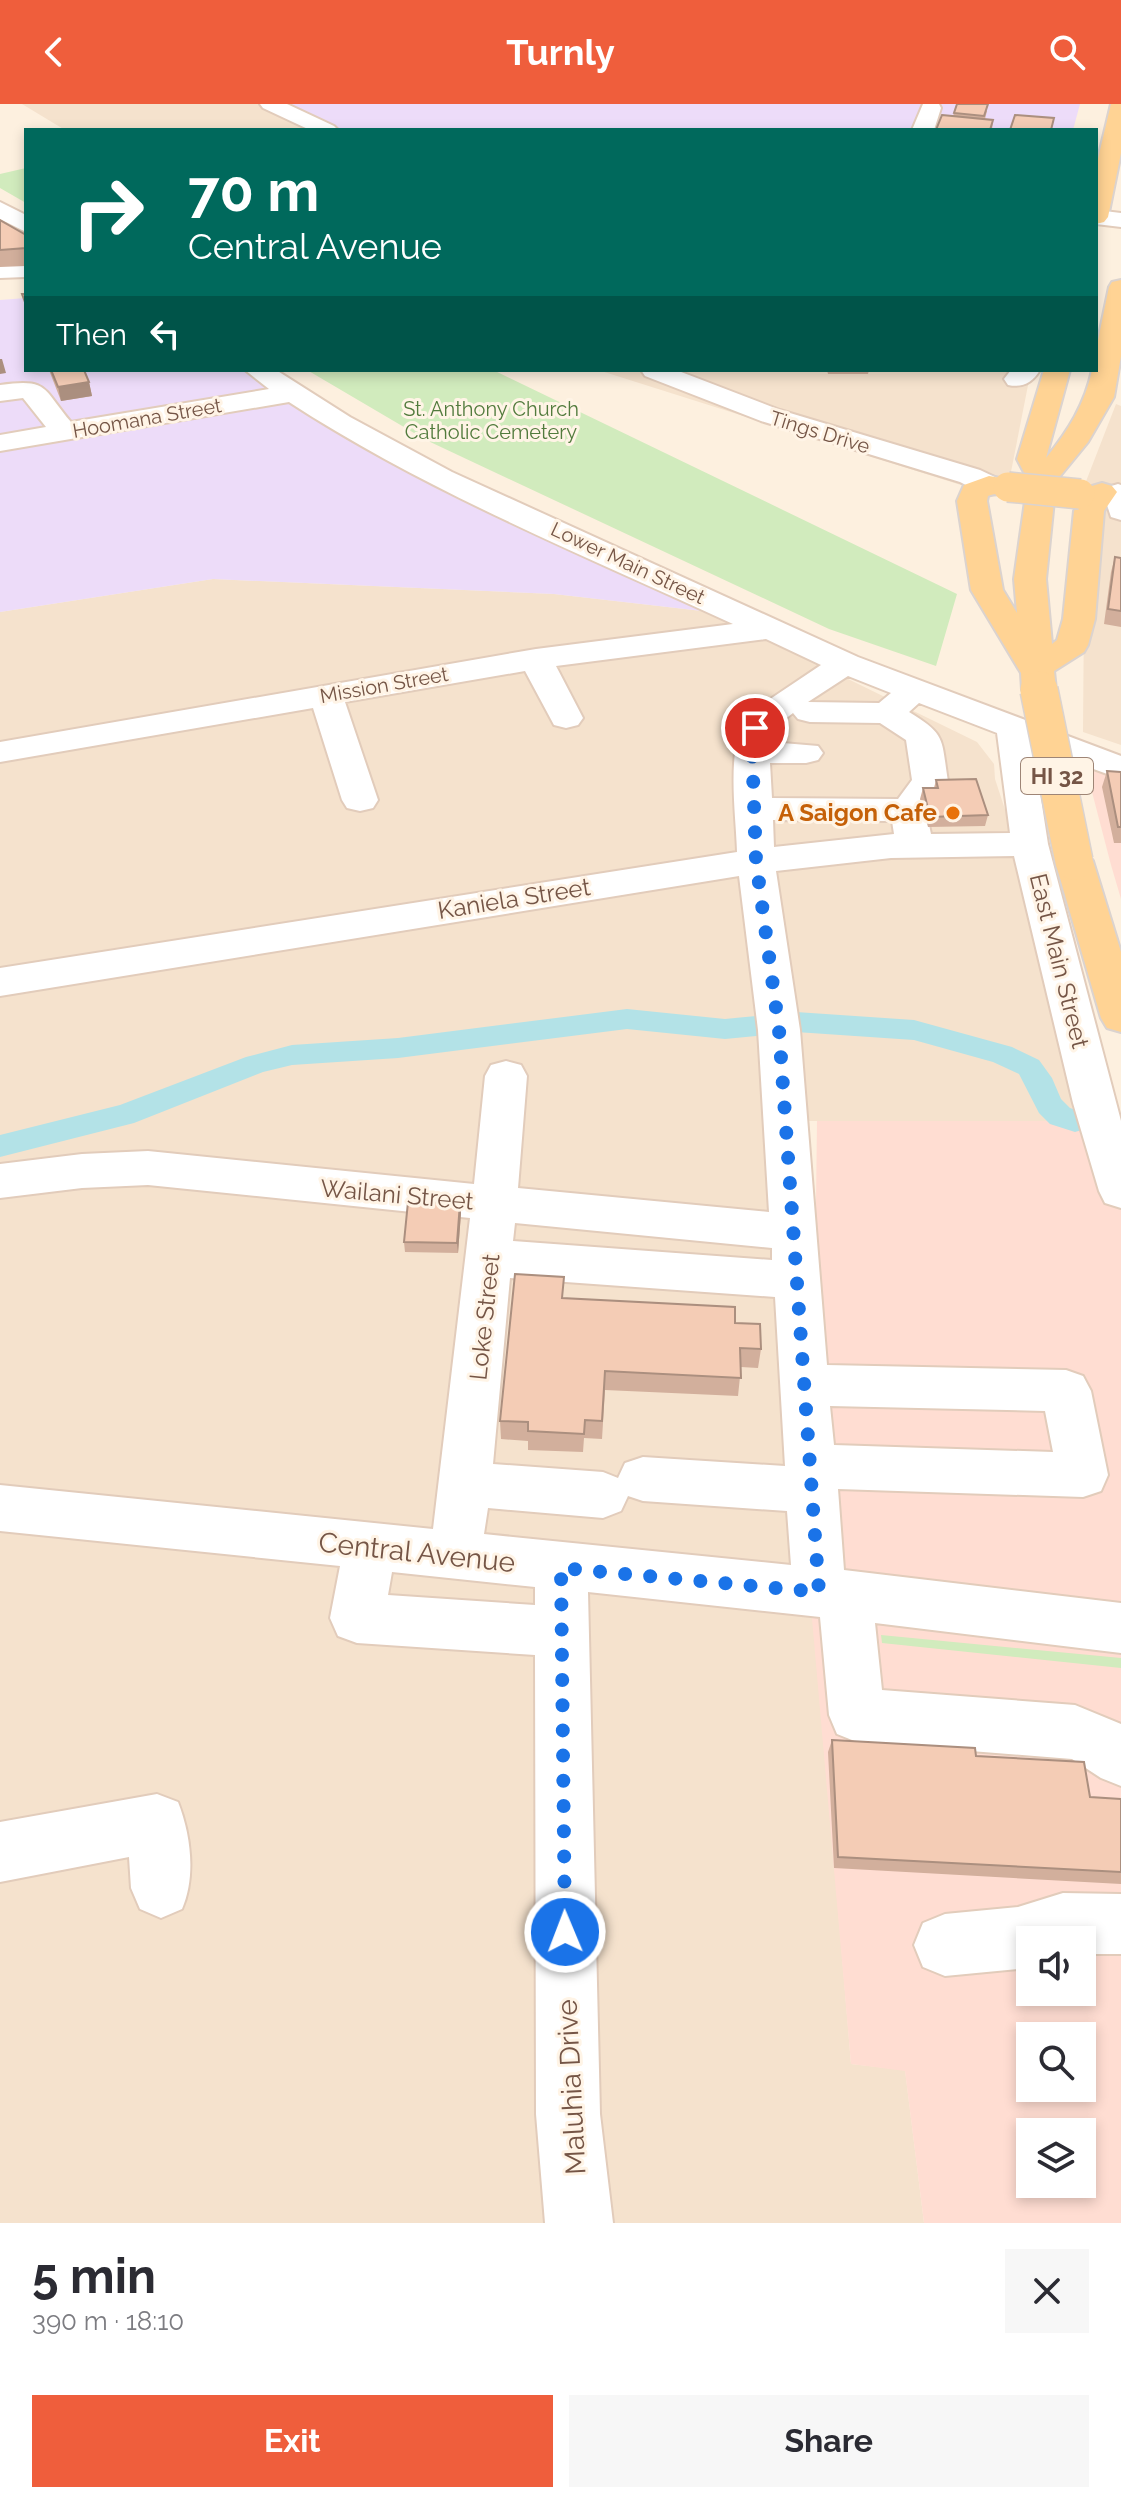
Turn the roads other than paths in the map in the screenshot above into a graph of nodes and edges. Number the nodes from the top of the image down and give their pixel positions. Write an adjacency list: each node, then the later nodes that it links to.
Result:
1 (270, 104): 4 (street)
2 (1121, 104): 6 (main road)
3 (931, 108): 5 (street)
4 (321, 128)
5 (924, 128)
6 (1098, 208)
7 (0, 209): 10 (street)
8 (1098, 217): 9 (street)
9 (1121, 220)
10 (24, 224)
11 (24, 270): 12 (street)
12 (0, 271)
13 (1121, 287): 14 (main road)
14 (1104, 347): 18 (main road)
15 (261, 372): 20 (street, Lower Main Street)
16 (659, 372): 24 (street, Tings Drive)
17 (1056, 372): 23 (main road, HI 32)
18 (1101, 374): 23 (main road)
19 (0, 393): 21 (street)
20 (294, 393): 21 (street, Hoomana Street); 26 (street, Lower Main Street)
21 (65, 432): 22 (street, Hoomana Street)
22 (0, 443)
23 (1042, 480): 29 (main road, HI 32)
24 (998, 486): 25 (main road, bridge); 29 (main road)
25 (1111, 496): 29 (main road)
26 (771, 629): 27 (street, Mission Street); 28 (street, Lower Main Street)
27 (536, 659): 31 (street, Mission Street); 34 (street)
28 (846, 664): 30 (street, Lower Main Street); 37 (street)
29 (1037, 680): 46 (main road, HI 32, bridge)
30 (915, 690): 33 (street); 35 (street, Lower Main Street)
31 (326, 695): 36 (street, Mission Street); 40 (street)
32 (810, 712): 33 (street)
33 (887, 713): 42 (street)
34 (566, 718)
35 (1013, 727): 39 (street, Lower Main Street); 43 (street, East Main Street)
36 (0, 752)
37 (752, 752): 38 (street); 41 (street)
38 (806, 753)
39 (1121, 768)
40 (360, 800)
41 (755, 809): 42 (street); 44 (street)
42 (912, 828): 43 (street, Kaniela Street); 44 (street, Kaniela Street)
43 (1030, 844): 49 (street, East Main Street)
44 (756, 861): 45 (street, Kaniela Street); 51 (street)
45 (0, 982)
46 (1121, 1018)
47 (506, 1076): 50 (street, Loke Street)
48 (0, 1181): 50 (street, Wailani Street)
49 (1121, 1191)
50 (495, 1204): 51 (street, Wailani Street); 52 (street, Loke Street)
51 (795, 1232): 53 (street)
52 (492, 1258): 53 (street); 56 (street, Loke Street)
53 (799, 1280): 54 (street)
54 (806, 1385): 55 (street); 55 (street)
55 (812, 1478): 56 (street); 61 (street)
56 (466, 1484): 59 (street, Loke Street)
57 (0, 1508): 58 (street, Central Avenue)
58 (370, 1547): 59 (street, Central Avenue); 63 (street)
59 (455, 1557): 60 (street, Central Avenue)
60 (561, 1568): 61 (street, Central Avenue); 63 (street, Maluhia Drive)
61 (832, 1594): 62 (street, Central Avenue); 64 (street)
62 (1121, 1628)
63 (562, 1632): 69 (street, Maluhia Drive)
64 (1121, 1758)
65 (0, 1852): 66 (street)
66 (161, 1888)
67 (1121, 1924): 68 (street)
68 (945, 1945)
69 (579, 2223)

